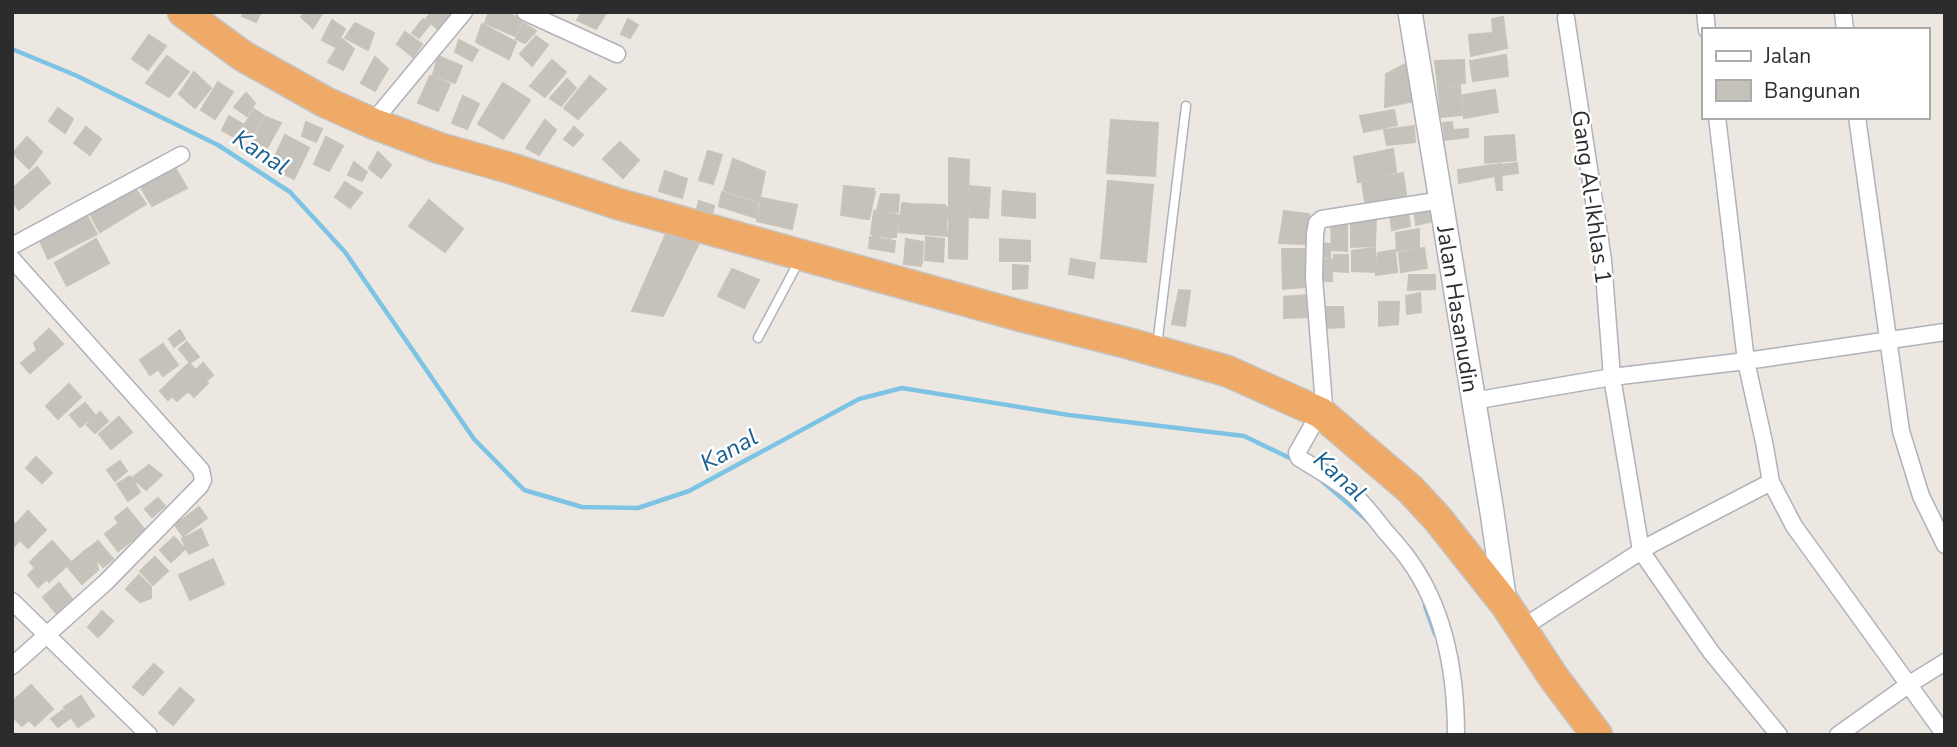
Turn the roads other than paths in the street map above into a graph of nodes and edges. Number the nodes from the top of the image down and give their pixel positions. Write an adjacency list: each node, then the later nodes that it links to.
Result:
1 (183, 12): 10 (highway)
2 (464, 12): 10 (street)
3 (525, 12): 6 (street)
4 (1410, 12): 12 (main road, Jalan Hasanudin)
5 (1566, 18): 21 (street, Gang Al-Ikhlas 1)
6 (617, 54)
7 (1186, 106): 19 (lane)
8 (1717, 119): 20 (street)
9 (1857, 119): 18 (street)
10 (372, 123): 14 (highway)
11 (181, 155): 13 (street)
12 (1441, 200): 22 (main road, Jalan Hasanudin); 23 (street)
13 (12, 246)
14 (802, 255): 17 (lane); 19 (highway)
15 (12, 258): 29 (street)
16 (1945, 332): 18 (street)
17 (758, 338)
18 (1887, 340): 20 (street); 25 (street)
19 (1156, 351): 23 (highway)
20 (1746, 360): 21 (street); 24 (street)
21 (1612, 377): 22 (street); 26 (street, Gang Al-Ikhlas 1)
22 (1473, 401): 28 (main road, Jalan Hasanudin)
23 (1321, 413): 28 (highway); 34 (street)
24 (1771, 482): 26 (street); 32 (street)
25 (1945, 545)
26 (1641, 551): 28 (street); 36 (street)
27 (12, 601): 29 (street)
28 (1514, 617): 35 (highway)
29 (46, 635): 31 (street); 33 (street)
30 (1945, 662): 32 (street)
31 (12, 666)
32 (1908, 685): 37 (street); 38 (street)
33 (149, 735)
34 (1456, 735)
35 (1597, 735)
36 (1779, 735)
37 (1838, 735)
38 (1945, 735)

